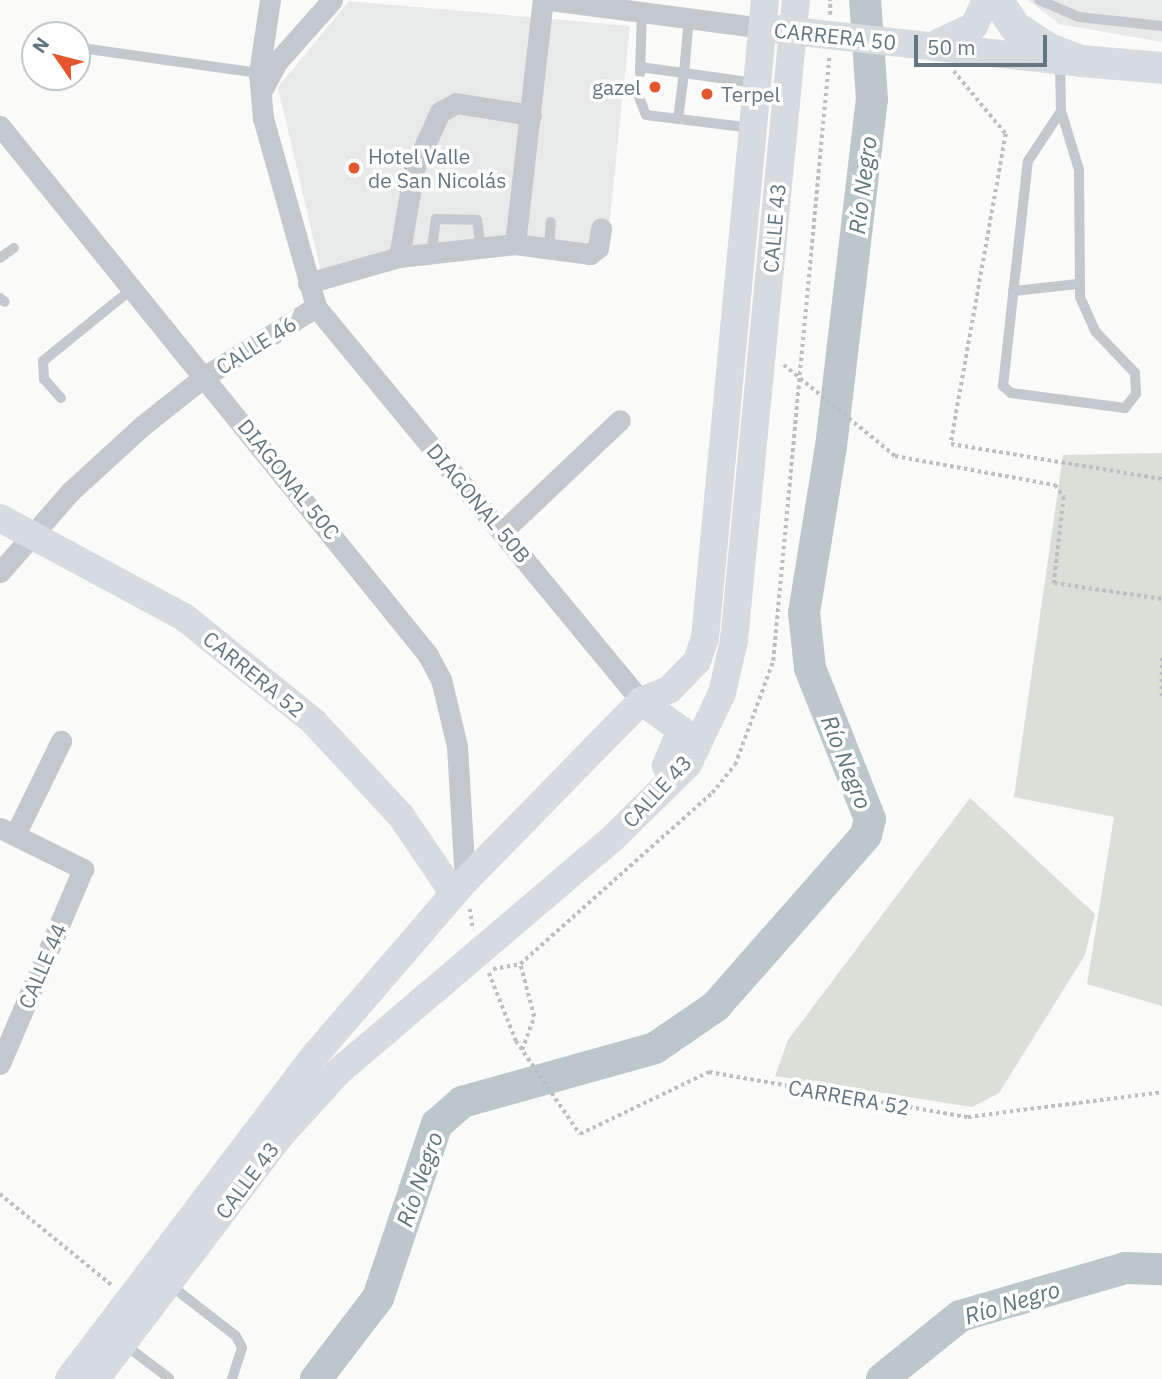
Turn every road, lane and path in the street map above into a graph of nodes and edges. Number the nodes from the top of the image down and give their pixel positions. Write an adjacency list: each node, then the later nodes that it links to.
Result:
1 (270, 0): 21 (street, CALLE 46)
2 (332, 0): 21 (street)
3 (543, 0): 24 (street)
4 (550, 0): 10 (street, CARRERA 50)
5 (765, 0): 13 (street, CALLE 43)
6 (796, 0): 14 (street, CALLE 43)
7 (986, 0): 15 (street)
8 (998, 0): 17 (main road)
9 (1039, 0): 12 (lane)
10 (642, 12): 11 (street, CARRERA 50); 19 (lane)
11 (689, 18): 13 (street, CARRERA 50); 19 (lane)
12 (1162, 26)
13 (764, 28): 14 (street, CARRERA 50); 20 (street, CALLE 43)
14 (792, 32): 15 (street, CARRERA 50); 57 (street, CALLE 43)
15 (923, 45): 17 (street, CARRERA 50)
16 (91, 50): 21 (lane)
17 (1070, 62): 18 (main road, CARRERA 50); 23 (lane)
18 (1162, 68)
19 (684, 73): 20 (lane); 25 (lane)
20 (759, 83): 27 (street, CALLE 43)
21 (259, 84): 37 (street, CALLE 46)
22 (639, 97): 25 (lane)
23 (1061, 111): 38 (lane); 40 (lane)
24 (531, 115): 30 (street); 35 (street)
25 (678, 119): 27 (lane)
26 (0, 126): 39 (street, DIAGONAL 50C)
27 (754, 129): 53 (street, CALLE 43)
28 (551, 222): 33 (lane)
29 (601, 228): 33 (street)
30 (515, 244): 32 (street); 33 (street)
31 (14, 248): 36 (lane)
32 (481, 248): 34 (street); 34 (lane)
33 (548, 248)
34 (431, 254): 35 (street)
35 (399, 257): 37 (street)
36 (0, 258)
37 (308, 283): 41 (street, CALLE 46)
38 (1078, 284): 40 (lane); 40 (lane)
39 (133, 288): 42 (street, DIAGONAL 50C); 44 (lane)
40 (1013, 291)
41 (316, 307): 42 (street, CALLE 46); 47 (street, DIAGONAL 50B)
42 (205, 376): 48 (street, CALLE 46); 56 (street, DIAGONAL 50C)
43 (793, 377): 50 (path)
44 (61, 398)
45 (621, 420): 47 (street)
46 (0, 518): 48 (street, CARRERA 52)
47 (503, 531): 53 (street, DIAGONAL 50B)
48 (32, 535): 49 (street, CALLE 46); 56 (street, CARRERA 52)
49 (0, 572)
50 (1162, 599)
51 (1162, 658): 52 (path)
52 (1162, 698)
53 (641, 701): 56 (street, CALLE 43); 57 (street)
54 (61, 741): 55 (street)
55 (7, 832): 61 (street, CALLE 44)
56 (460, 888): 58 (street, CALLE 43); 59 (path)
57 (544, 899): 59 (street, CALLE 43)
58 (433, 919): 60 (street); 65 (street, CALLE 43)
59 (480, 951): 60 (street, CALLE 43); 62 (path, CARRERA 52)
60 (421, 1001): 64 (street, CALLE 43)
61 (0, 1064)
62 (1162, 1092)
63 (0, 1194): 65 (path)
64 (169, 1283): 66 (street, CALLE 43); 70 (lane)
65 (129, 1299): 68 (street, CALLE 43)
66 (123, 1343): 67 (lane); 69 (street, CALLE 43)
67 (169, 1378)
68 (69, 1379)
69 (96, 1379)
70 (232, 1379)

